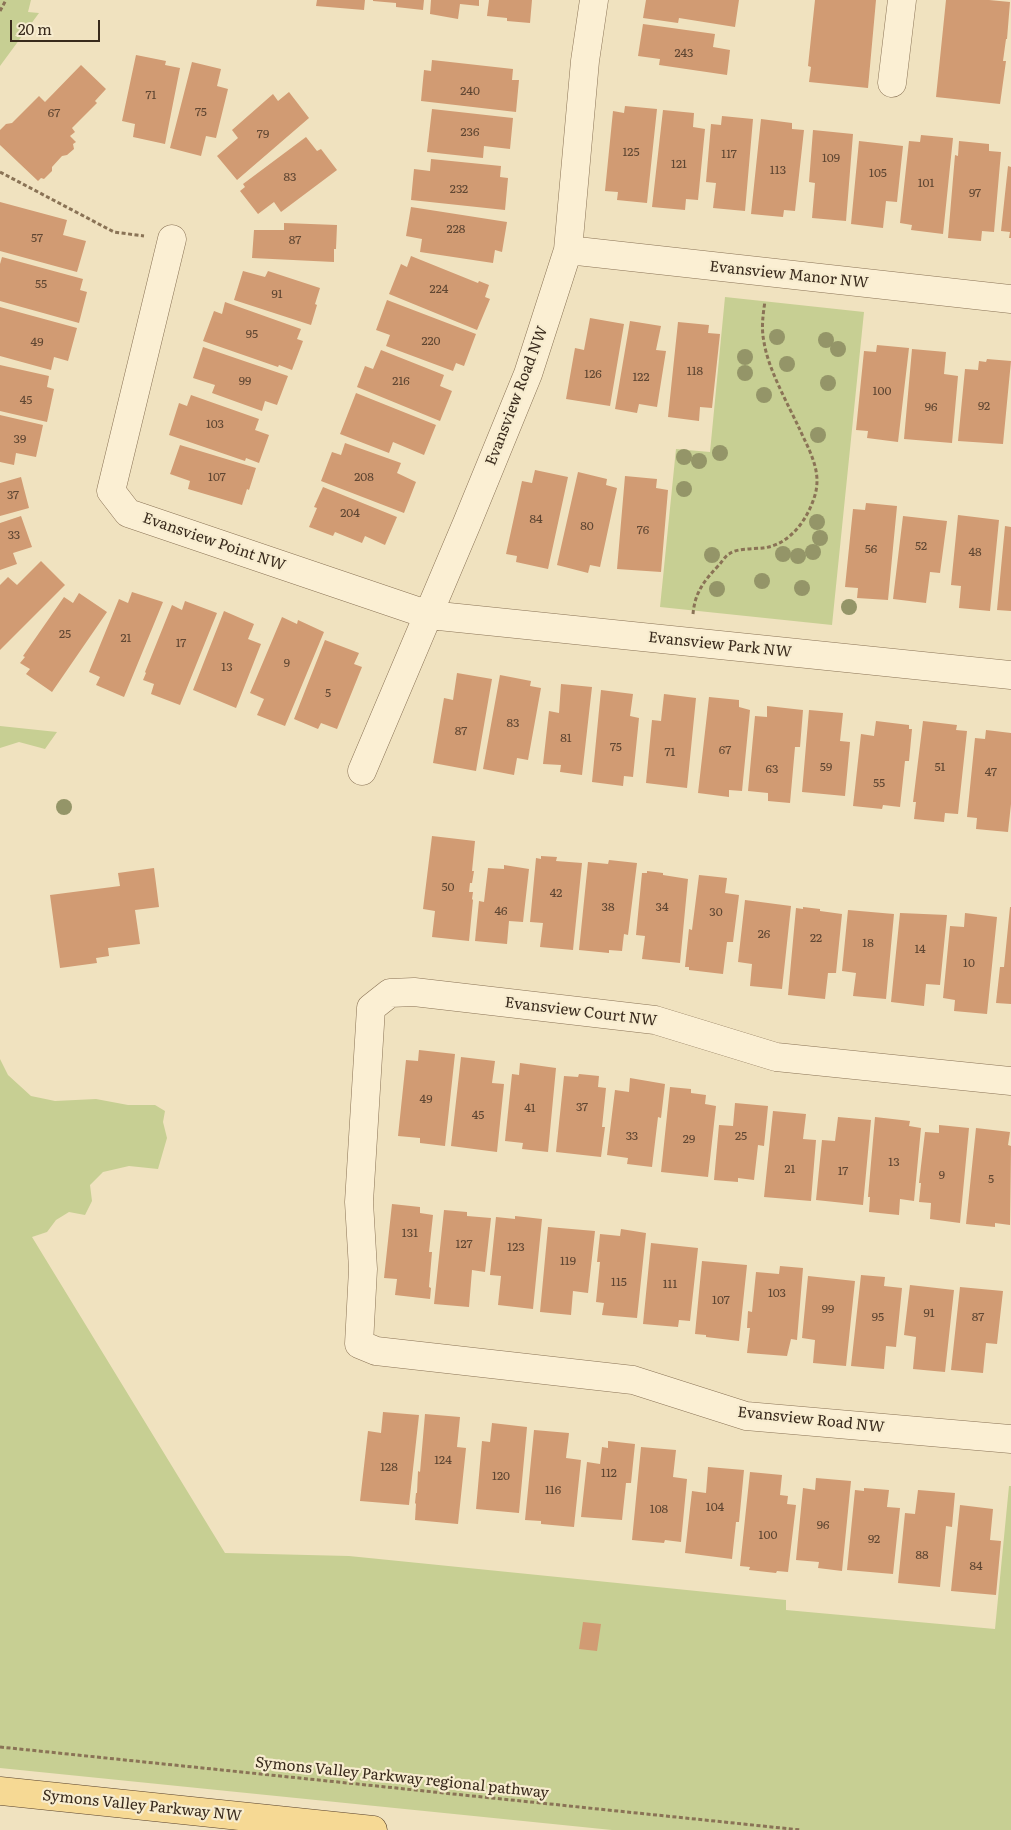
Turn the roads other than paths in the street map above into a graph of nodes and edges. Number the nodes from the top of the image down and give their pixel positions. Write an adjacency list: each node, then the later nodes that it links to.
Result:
1 (594, 0): 5 (street, Evansview Road NW)
2 (902, 0): 3 (street)
3 (892, 83)
4 (172, 239): 7 (street, Evansview Point NW)
5 (568, 250): 6 (street, Evansview Manor NW); 7 (street, Evansview Road NW)
6 (1011, 299)
7 (429, 615): 8 (street, Evansview Park NW); 9 (street, Evansview Road NW)
8 (1011, 675)
9 (362, 771)
10 (1011, 1081): 11 (street, Evansview Court NW)
11 (376, 1350): 12 (street, Evansview Road NW)
12 (1011, 1439)
13 (0, 1791): 14 (main road, Symons Valley Parkway NW)
14 (373, 1830)

